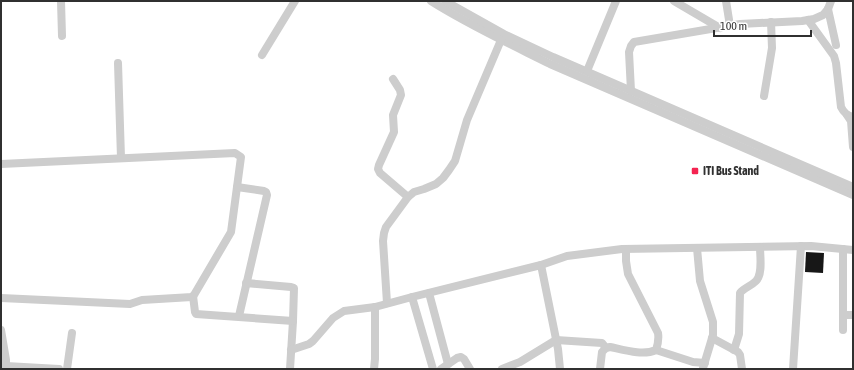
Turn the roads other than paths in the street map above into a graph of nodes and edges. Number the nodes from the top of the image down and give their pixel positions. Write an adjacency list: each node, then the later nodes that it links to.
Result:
1 (60, 1): 13 (street)
2 (295, 1): 16 (street)
3 (432, 1): 14 (street)
4 (447, 1): 18 (street)
5 (616, 1): 18 (street)
6 (674, 1): 12 (street)
7 (726, 1): 11 (street)
8 (829, 5): 9 (street); 15 (street)
9 (808, 20): 10 (street); 22 (street)
10 (771, 22): 11 (street); 21 (street)
11 (730, 26): 12 (street)
12 (720, 28): 20 (street)
13 (62, 36)
14 (502, 40): 23 (street); 31 (street)
15 (836, 44)
16 (262, 55)
17 (118, 63): 26 (street)
18 (587, 71): 20 (street)
19 (393, 79): 31 (street)
20 (631, 90): 23 (street)
21 (764, 96)
22 (850, 116): 24 (street)
23 (747, 145): 25 (street)
24 (853, 147)
25 (766, 153): 29 (street); 30 (street)
26 (121, 158): 27 (street); 28 (street)
27 (1, 164)
28 (237, 187): 39 (street); 41 (street)
29 (853, 187)
30 (853, 194)
31 (408, 197): 44 (street)
32 (801, 246): 33 (street); 36 (street); 71 (street)
33 (760, 247): 34 (street); 58 (street)
34 (697, 248): 35 (street); 53 (street)
35 (626, 249): 38 (street); 57 (street)
36 (843, 249): 37 (street); 46 (street)
37 (853, 250)
38 (541, 265): 40 (street); 54 (street)
39 (246, 283): 48 (street); 49 (street)
40 (429, 293): 42 (street); 60 (street)
41 (193, 296): 43 (street); 48 (street)
42 (412, 297): 44 (street); 65 (street)
43 (1, 298)
44 (387, 303): 45 (street)
45 (375, 307): 56 (street); 64 (street)
46 (843, 314): 47 (street); 51 (street)
47 (853, 315)
48 (239, 316): 49 (street)
49 (294, 321): 56 (street)
50 (1, 330): 59 (street)
51 (843, 330)
52 (72, 333): 62 (street)
53 (712, 338): 57 (street); 58 (street)
54 (556, 340): 55 (street); 67 (street); 68 (street)
55 (606, 348): 57 (street); 69 (street)
56 (291, 350): 63 (street)
57 (656, 350)
58 (734, 350): 70 (street)
59 (5, 364): 61 (street)
60 (444, 366): 66 (street)
61 (59, 369)
62 (67, 369)
63 (290, 369)
64 (374, 369)
65 (433, 369)
66 (470, 369)
67 (502, 369)
68 (560, 369)
69 (600, 369)
70 (742, 369)
71 (793, 369)

